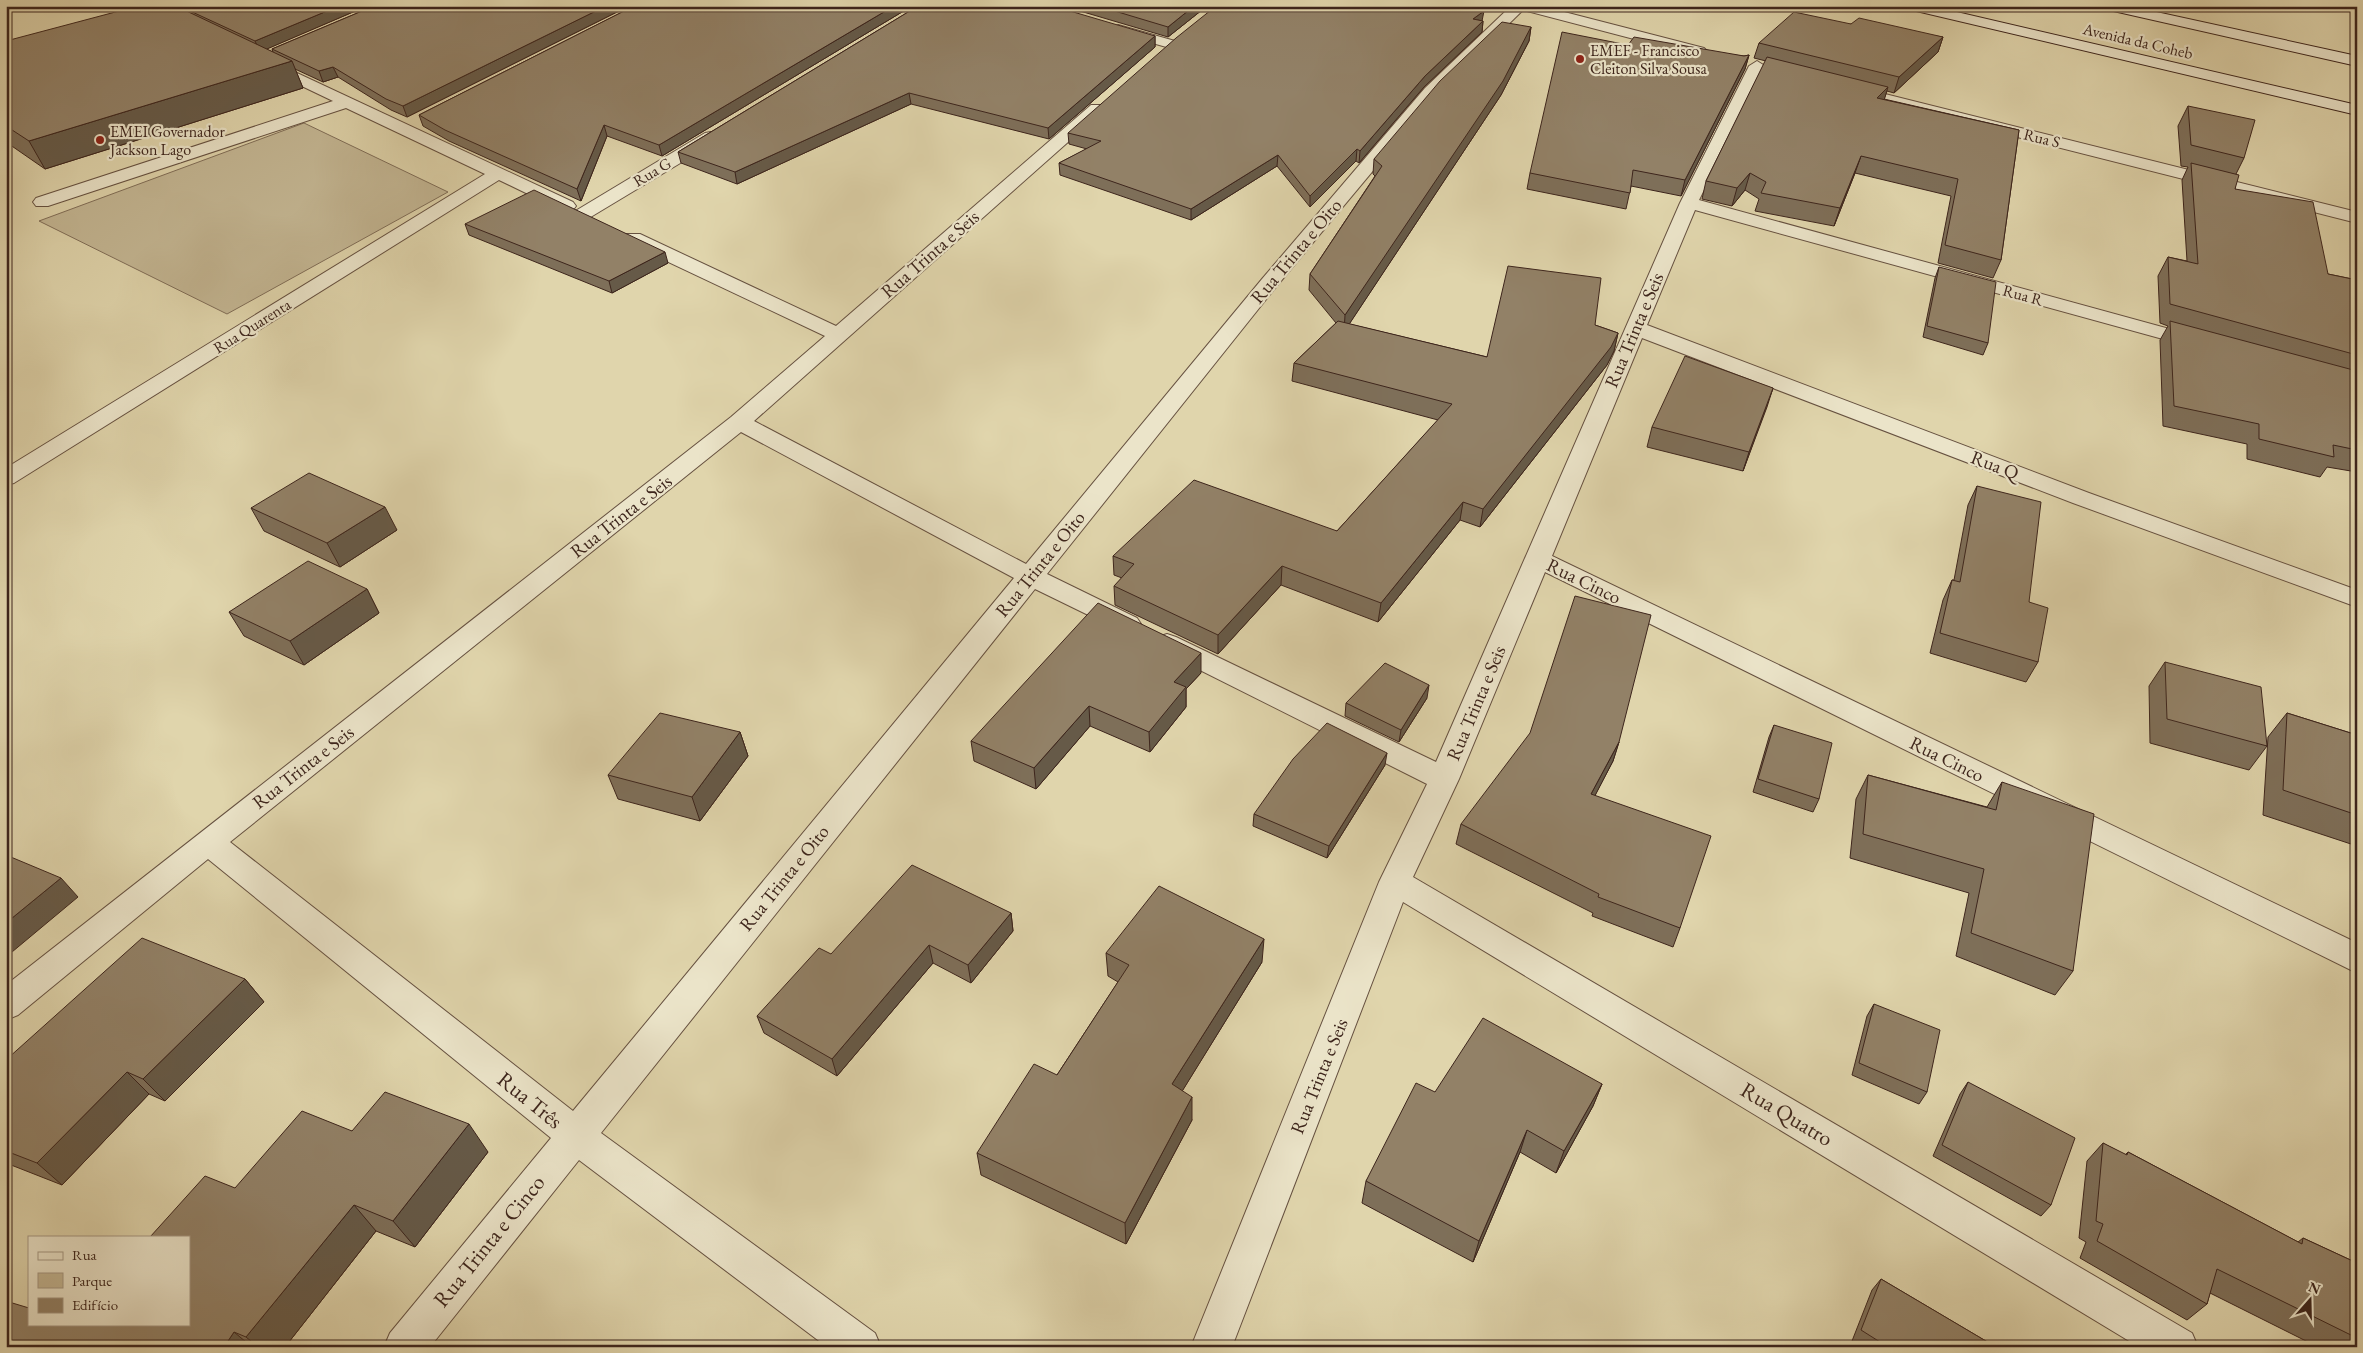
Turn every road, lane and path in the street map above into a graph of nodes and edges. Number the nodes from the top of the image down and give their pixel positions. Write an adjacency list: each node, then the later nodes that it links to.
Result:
1 (1519, 6): 33 (street, Rua Trinta e Oito)
2 (1523, 6): 9 (street)
3 (1912, 6): 16 (street, Avenida da Coheb)
4 (2109, 6): 10 (street, Avenida da Coheb)
5 (1105, 25): 7 (street)
6 (1191, 28): 7 (street)
7 (1170, 44): 11 (street)
8 (277, 52): 15 (street)
9 (1710, 54)
10 (2357, 61)
11 (1148, 63)
12 (1758, 66): 22 (street, Rua Trinta e Seis)
13 (1835, 86): 24 (street, Rua S)
14 (1111, 96): 28 (street, Rua Trinta e Seis)
15 (347, 102): 18 (street); 21 (street)
16 (2357, 110)
17 (420, 119): 18 (street)
18 (403, 128): 20 (street)
19 (725, 128): 23 (street, Rua G)
20 (498, 173): 23 (street); 31 (street, Rua Quarenta)
21 (42, 202)
22 (1689, 203): 27 (street, Rua Trinta e Seis); 29 (street, Rua R)
23 (583, 214): 25 (street)
24 (2357, 218)
25 (600, 222)
26 (618, 231): 28 (street)
27 (1635, 328): 32 (street, Rua Trinta e Seis); 34 (street, Rua Q)
28 (837, 334): 30 (street, Rua Trinta e Seis)
29 (2214, 347)
30 (739, 422): 33 (street); 36 (street, Rua Trinta e Seis)
31 (6, 478)
32 (1538, 559): 35 (street, Rua Trinta e Seis); 38 (street, Rua Cinco)
33 (1030, 576): 35 (street); 40 (street, Rua Trinta e Oito)
34 (2357, 598)
35 (1444, 780): 37 (street, Rua Trinta e Seis)
36 (208, 842): 39 (street, Rua Trinta e Seis); 40 (street, Rua Três)
37 (1395, 882): 43 (street, Rua Trinta e Seis); 44 (street, Rua Quatro)
38 (2357, 959)
39 (6, 1005)
40 (574, 1135): 41 (street, Rua Trinta e Cinco); 42 (street, Rua Três)
41 (404, 1347)
42 (861, 1347)
43 (1211, 1347)
44 (2178, 1347)

